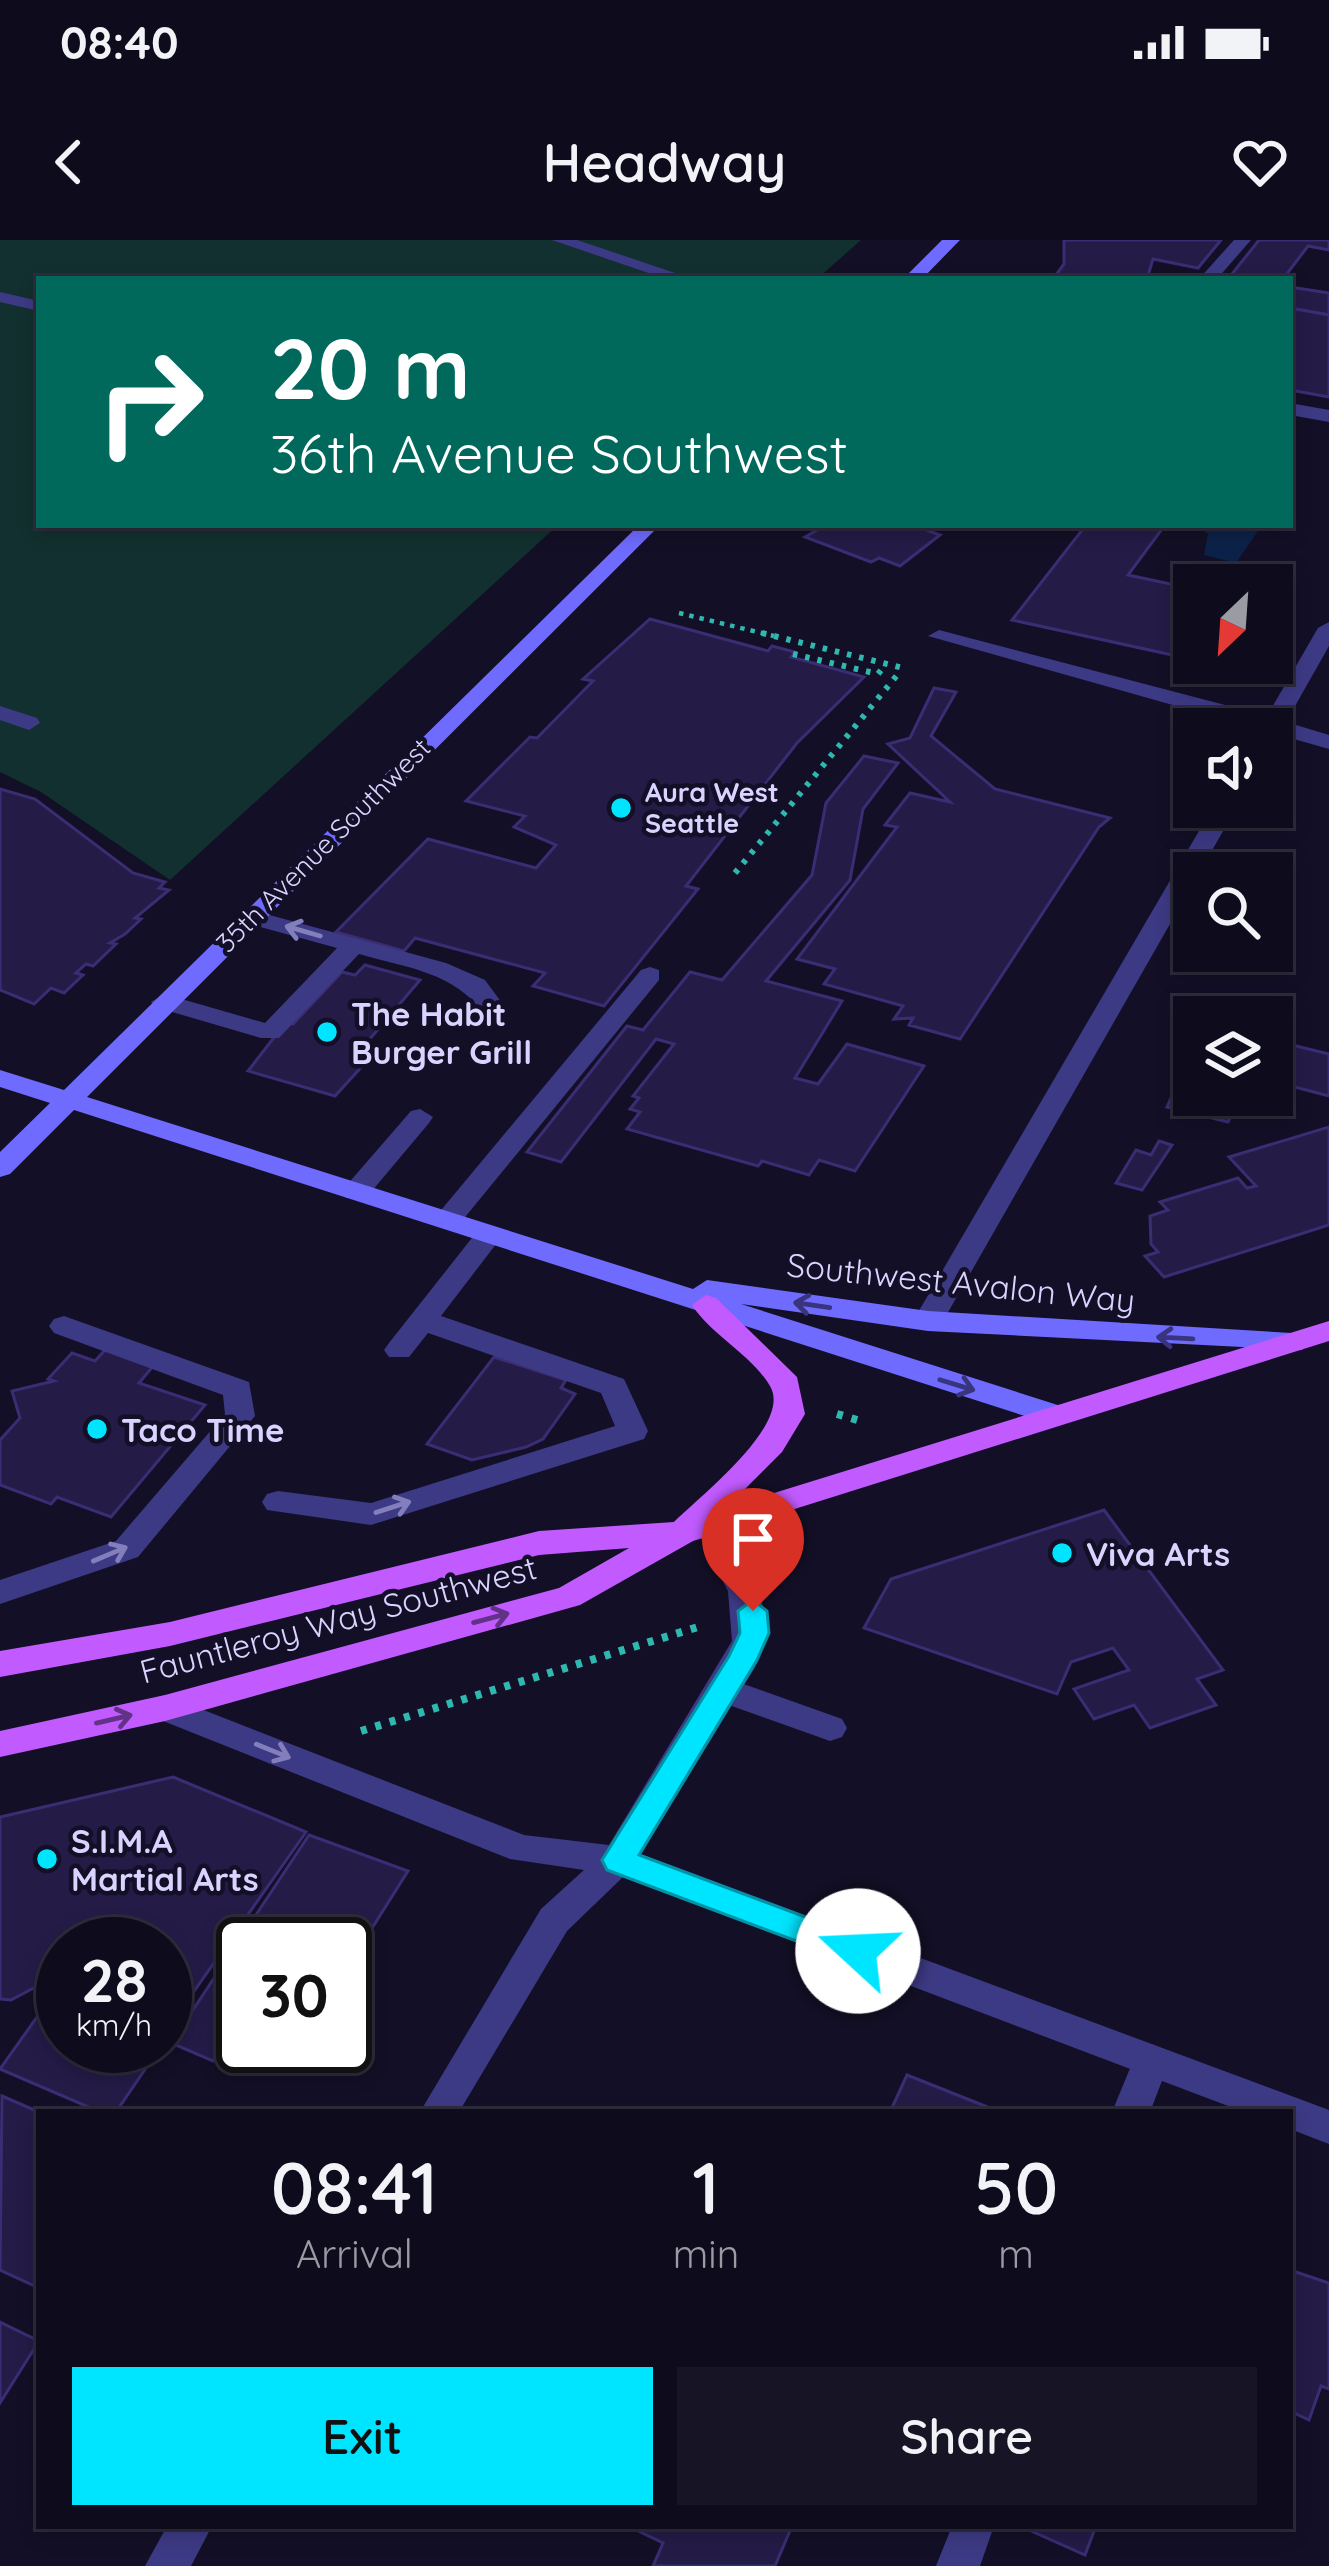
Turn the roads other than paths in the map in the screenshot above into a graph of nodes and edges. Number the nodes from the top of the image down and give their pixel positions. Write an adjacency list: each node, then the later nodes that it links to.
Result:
1 (560, 240): 4 (street)
2 (952, 240): 5 (main road)
3 (1243, 240): 6 (street)
4 (674, 276)
5 (915, 276)
6 (1211, 276)
7 (0, 297): 8 (street)
8 (36, 305)
9 (1293, 410): 10 (street)
10 (1329, 416)
11 (647, 528): 21 (main road, 35th Avenue Southwest)
12 (1329, 628): 15 (street)
13 (939, 636): 14 (street)
14 (1205, 708)
15 (1282, 708)
16 (0, 713): 17 (street)
17 (29, 723)
18 (1293, 732): 19 (street)
19 (1329, 742)
20 (1213, 828): 36 (street)
21 (251, 917): 22 (street, one-way to 21); 24 (main road, 35th Avenue Southwest)
22 (354, 945): 24 (street); 25 (street)
23 (650, 975): 31 (street)
24 (164, 1002): 27 (main road, 35th Avenue Southwest)
25 (494, 1010)
26 (0, 1078): 27 (main road, Southwest Avalon Way)
27 (67, 1099): 29 (main road, 35th Avenue Southwest); 30 (main road, Southwest Avalon Way)
28 (420, 1117): 30 (street)
29 (0, 1168)
30 (356, 1192): 31 (main road, Southwest Avalon Way)
31 (447, 1221): 32 (main road, Southwest Avalon Way)
32 (489, 1235): 33 (main road, Southwest Avalon Way); 35 (street)
33 (624, 1279): 34 (main road, Southwest Avalon Way); 36 (main road, Southwest Avalon Way, one-way to 33)
34 (706, 1305): 41 (main road, Southwest Avalon Way); 44 (main road)
35 (422, 1320): 40 (street); 43 (street, one-way to 35)
36 (928, 1321): 39 (main road, Southwest Avalon Way, one-way to 36); 41 (main road)
37 (64, 1326): 45 (street, one-way to 37)
38 (1329, 1331): 39 (main road, Fauntleroy Way Southwest)
39 (1292, 1343): 42 (main road, Fauntleroy Way Southwest)
40 (399, 1350)
41 (858, 1355): 42 (main road, Southwest Avalon Way, one-way to 42)
42 (1057, 1414): 44 (main road, Fauntleroy Way Southwest)
43 (278, 1502)
44 (696, 1529): 46 (main road, Fauntleroy Way Southwest); 47 (street); 48 (main road, Fauntleroy Way Southwest, one-way to 44)
45 (0, 1592)
46 (0, 1664)
47 (724, 1690): 49 (street); 51 (street)
48 (164, 1708): 50 (main road, Fauntleroy Way Southwest, one-way to 48); 51 (street, one-way to 51)
49 (830, 1728)
50 (0, 1744)
51 (618, 1860): 52 (street); 53 (street)
52 (1151, 2060): 54 (street); 55 (street)
53 (441, 2109)
54 (1132, 2109)
55 (1282, 2109)
56 (1293, 2113): 57 (street)
57 (1329, 2127)
58 (189, 2529): 60 (street)
59 (972, 2529): 61 (street)
60 (167, 2566)
61 (958, 2566)

